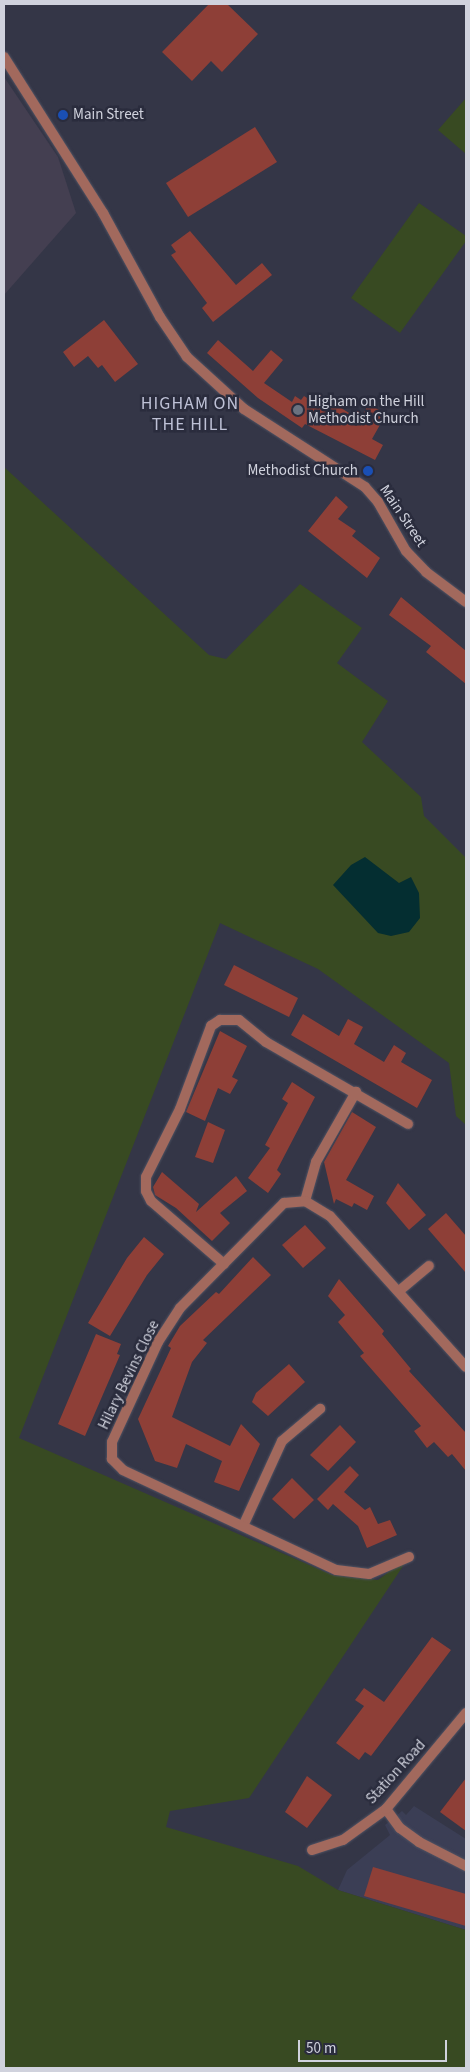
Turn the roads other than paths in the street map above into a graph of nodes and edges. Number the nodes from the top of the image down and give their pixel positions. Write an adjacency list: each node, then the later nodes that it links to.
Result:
1 (4, 56): 2 (street, Main Street)
2 (466, 602)
3 (356, 1092): 4 (street); 5 (street); 6 (street)
4 (408, 1124)
5 (305, 1201): 6 (street, Hilary Bevins Close); 8 (street)
6 (224, 1264): 11 (street, Hilary Bevins Close)
7 (429, 1266): 8 (street)
8 (399, 1291): 9 (street)
9 (466, 1367)
10 (320, 1409): 11 (street)
11 (244, 1524): 12 (street, Hilary Bevins Close)
12 (409, 1557)
13 (466, 1713): 14 (street, Station Road)
14 (386, 1809): 15 (street, Station Road); 16 (street)
15 (312, 1850)
16 (466, 1866)

